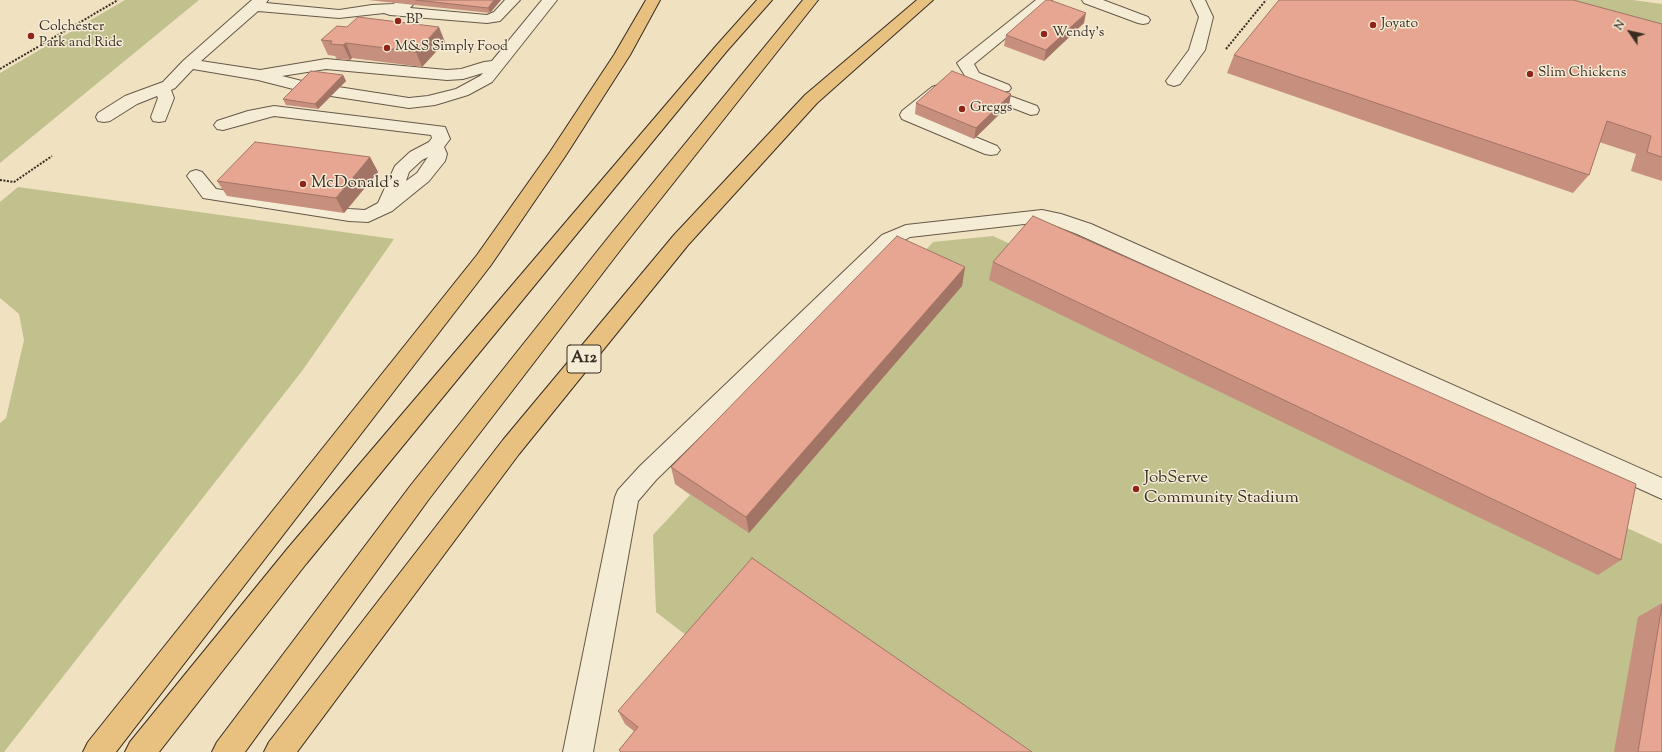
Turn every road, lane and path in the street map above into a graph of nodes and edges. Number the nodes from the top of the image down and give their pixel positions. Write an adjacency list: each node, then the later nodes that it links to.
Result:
1 (118, 0): 19 (path)
2 (410, 0): 14 (street)
3 (513, 0): 14 (street)
4 (550, 0): 17 (street)
5 (653, 0): 31 (highway)
6 (765, 0): 32 (highway)
7 (811, 0): 33 (highway, A12)
8 (926, 0): 34 (highway, A12)
9 (1044, 0): 26 (street)
10 (1090, 0): 15 (street)
11 (1198, 0): 16 (street)
12 (1266, 0): 16 (path)
13 (258, 3): 14 (street); 18 (street)
14 (372, 9)
15 (1143, 20)
16 (1197, 50): 21 (street)
17 (503, 60): 20 (street); 20 (street)
18 (189, 64): 20 (street); 22 (street)
19 (0, 69)
20 (259, 75)
21 (1174, 81)
22 (165, 87): 23 (street); 24 (street)
23 (104, 117)
24 (159, 117)
25 (223, 125): 28 (street)
26 (991, 150)
27 (52, 156): 29 (path)
28 (196, 176)
29 (0, 180)
30 (1662, 489): 35 (street)
31 (98, 752)
32 (140, 752)
33 (227, 752)
34 (280, 752)
35 (578, 752)

